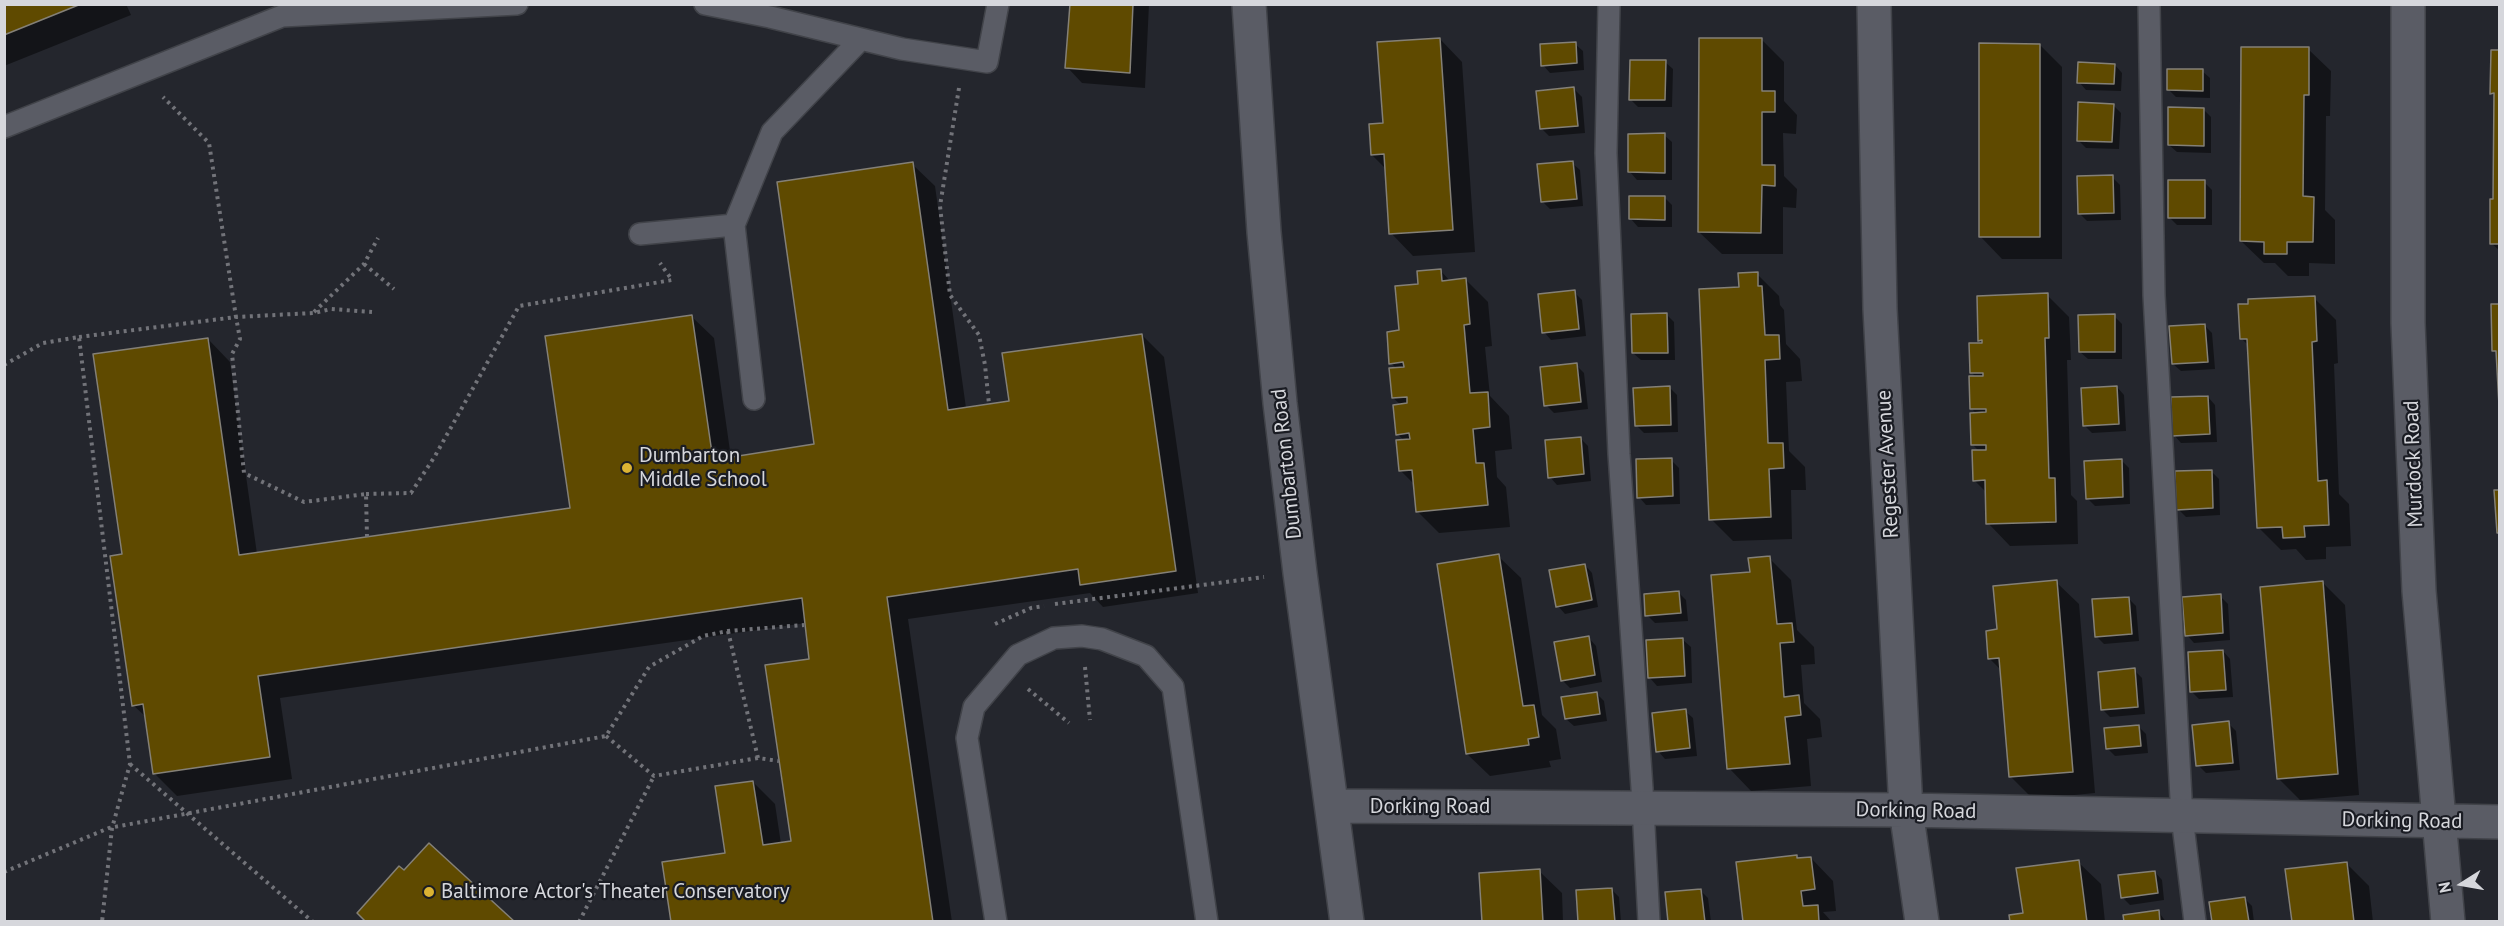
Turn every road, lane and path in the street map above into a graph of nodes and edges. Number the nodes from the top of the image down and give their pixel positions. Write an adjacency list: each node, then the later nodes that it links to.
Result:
1 (517, 4): 11 (lane)
2 (705, 4): 9 (lane)
3 (998, 4): 10 (lane)
4 (1249, 4): 38 (street, Dumbarton Road)
5 (1609, 4): 39 (lane)
6 (1874, 4): 40 (street, Regester Avenue)
7 (2149, 4): 42 (lane)
8 (2408, 4): 43 (street, Murdock Road)
9 (861, 39): 10 (lane); 13 (lane)
10 (964, 58): 24 (path)
11 (139, 74): 12 (lane); 20 (path)
12 (4, 127)
13 (734, 225): 14 (lane); 23 (lane)
14 (640, 234): 25 (path)
15 (378, 238): 16 (path)
16 (364, 264): 17 (path); 19 (path)
17 (394, 289)
18 (372, 312): 19 (path)
19 (314, 313): 20 (path)
20 (236, 317): 21 (path); 25 (path)
21 (79, 337): 22 (path); 36 (path)
22 (4, 365)
23 (754, 399)
24 (989, 404)
25 (366, 494): 26 (path)
26 (367, 537)
27 (1267, 577): 28 (path)
28 (995, 624)
29 (804, 625): 30 (path)
30 (728, 631): 33 (path); 34 (path)
31 (1004, 669): 32 (path); 50 (lane); 51 (lane)
32 (1069, 723)
33 (606, 736): 37 (path); 41 (path)
34 (758, 758): 35 (path); 37 (path)
35 (779, 761)
36 (130, 764): 41 (path); 45 (path)
37 (654, 776): 49 (path)
38 (1332, 807): 39 (street, Dorking Road); 52 (street, Dumbarton Road)
39 (1644, 808): 40 (street, Dorking Road); 53 (lane)
40 (1906, 810): 42 (street, Dorking Road); 54 (street, Regester Avenue)
41 (189, 814): 45 (path); 48 (path)
42 (2182, 817): 43 (street, Dorking Road); 55 (lane)
43 (2440, 822): 44 (street, Dorking Road); 56 (street, Murdock Road)
44 (2499, 822)
45 (112, 828): 46 (path); 47 (path)
46 (4, 873)
47 (102, 921)
48 (313, 921)
49 (579, 921)
50 (996, 921)
51 (1207, 921)
52 (1347, 921)
53 (1649, 921)
54 (1922, 921)
55 (2195, 921)
56 (2448, 921)

